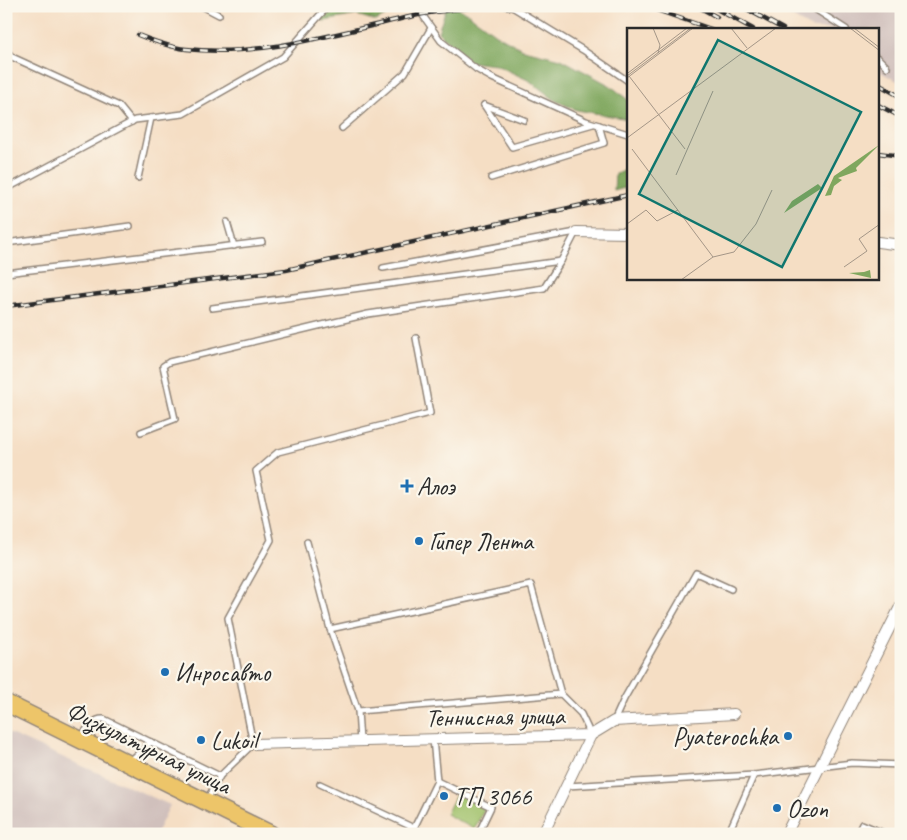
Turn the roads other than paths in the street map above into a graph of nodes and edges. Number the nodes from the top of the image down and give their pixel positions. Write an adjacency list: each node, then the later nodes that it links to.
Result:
1 (202, 6): 6 (lane)
2 (328, 6): 13 (lane)
3 (416, 6): 7 (lane)
4 (507, 6): 12 (lane)
5 (810, 6): 8 (lane)
6 (219, 15)
7 (431, 28): 16 (lane); 17 (lane)
8 (844, 28)
9 (6, 50): 15 (lane)
10 (880, 60): 11 (lane)
11 (887, 67)
12 (627, 80)
13 (151, 118): 15 (lane); 19 (lane)
14 (524, 120): 16 (lane)
15 (132, 122): 21 (lane)
16 (596, 124): 18 (lane); 20 (lane)
17 (342, 128)
18 (627, 134)
19 (138, 178)
20 (491, 178)
21 (6, 188)
22 (227, 222): 30 (lane)
23 (130, 226): 28 (lane)
24 (576, 232): 25 (street); 31 (lane); 32 (lane)
25 (627, 233)
26 (262, 242): 30 (lane)
27 (880, 242): 29 (street)
28 (6, 243)
29 (901, 245)
30 (234, 246): 33 (lane)
31 (561, 261): 34 (lane); 36 (lane)
32 (383, 268)
33 (6, 273)
34 (212, 308)
35 (416, 338): 52 (lane)
36 (141, 432)
37 (307, 542): 41 (lane)
38 (731, 590): 46 (lane)
39 (901, 605): 40 (street)
40 (896, 624): 55 (street)
41 (330, 629): 42 (lane); 44 (lane)
42 (561, 694): 44 (lane); 47 (lane)
43 (6, 704): 49 (main road, Физкультурная улица)
44 (358, 711): 50 (lane)
45 (734, 714): 46 (street, Теннисная улица)
46 (614, 721): 47 (street, Теннисная улица)
47 (591, 735): 48 (street, Теннисная улица); 60 (street)
48 (433, 738): 50 (street, Теннисная улица); 58 (lane)
49 (79, 740): 51 (lane); 53 (main road, Физкультурная улица)
50 (360, 741): 52 (street, Теннисная улица)
51 (151, 742): 53 (lane); 57 (lane)
52 (252, 744): 57 (lane)
53 (127, 763): 61 (main road, Физкультурная улица)
54 (901, 764): 55 (lane)
55 (818, 767): 56 (lane); 68 (street)
56 (754, 775): 60 (lane); 67 (lane)
57 (220, 776): 61 (lane)
58 (437, 781): 62 (lane); 65 (lane)
59 (320, 784): 62 (lane)
60 (566, 786): 66 (street)
61 (206, 803): 63 (main road, Физкультурная улица)
62 (414, 828): 64 (lane)
63 (271, 834)
64 (424, 834)
65 (478, 834)
66 (543, 834)
67 (728, 834)
68 (786, 834)
69 (857, 834): 70 (lane)
70 (886, 834)

